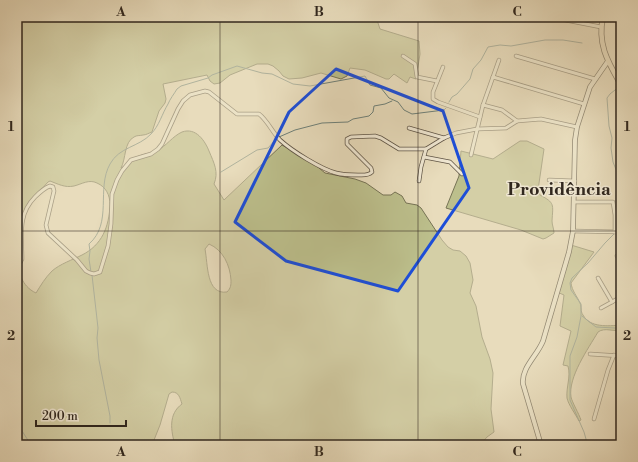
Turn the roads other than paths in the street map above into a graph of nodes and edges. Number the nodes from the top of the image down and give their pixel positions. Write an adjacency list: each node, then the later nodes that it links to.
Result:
1 (550, 17): 3 (street)
2 (603, 17): 3 (main road)
3 (601, 27): 7 (main road)
4 (402, 56): 11 (street)
5 (516, 56): 10 (street)
6 (499, 60): 9 (street)
7 (608, 60): 10 (street); 12 (main road)
8 (442, 67): 11 (street)
9 (493, 77): 13 (street); 14 (street)
10 (595, 79): 13 (street)
11 (437, 81): 15 (street)
12 (620, 82)
13 (584, 104): 17 (street)
14 (483, 105): 15 (street); 16 (street)
15 (480, 117): 19 (street)
16 (517, 121): 17 (street); 19 (street)
17 (577, 127): 27 (street)
18 (409, 128): 20 (street)
19 (477, 129): 20 (street); 22 (street)
20 (444, 138): 21 (street)
21 (426, 149): 23 (street); 33 (street)
22 (470, 155)
23 (424, 157): 24 (street); 26 (street)
24 (462, 174)
25 (549, 180): 27 (street)
26 (419, 181)
27 (575, 181): 28 (street)
28 (575, 202): 29 (street); 30 (street)
29 (573, 231): 30 (street); 42 (street)
30 (618, 232)
31 (617, 256): 32 (street)
32 (621, 263)
33 (17, 264)
34 (598, 278): 36 (street)
35 (621, 297): 36 (street)
36 (612, 302): 37 (street)
37 (601, 308)
38 (590, 354): 39 (street)
39 (614, 355): 40 (street); 41 (street)
40 (621, 356)
41 (594, 419)
42 (541, 445)

